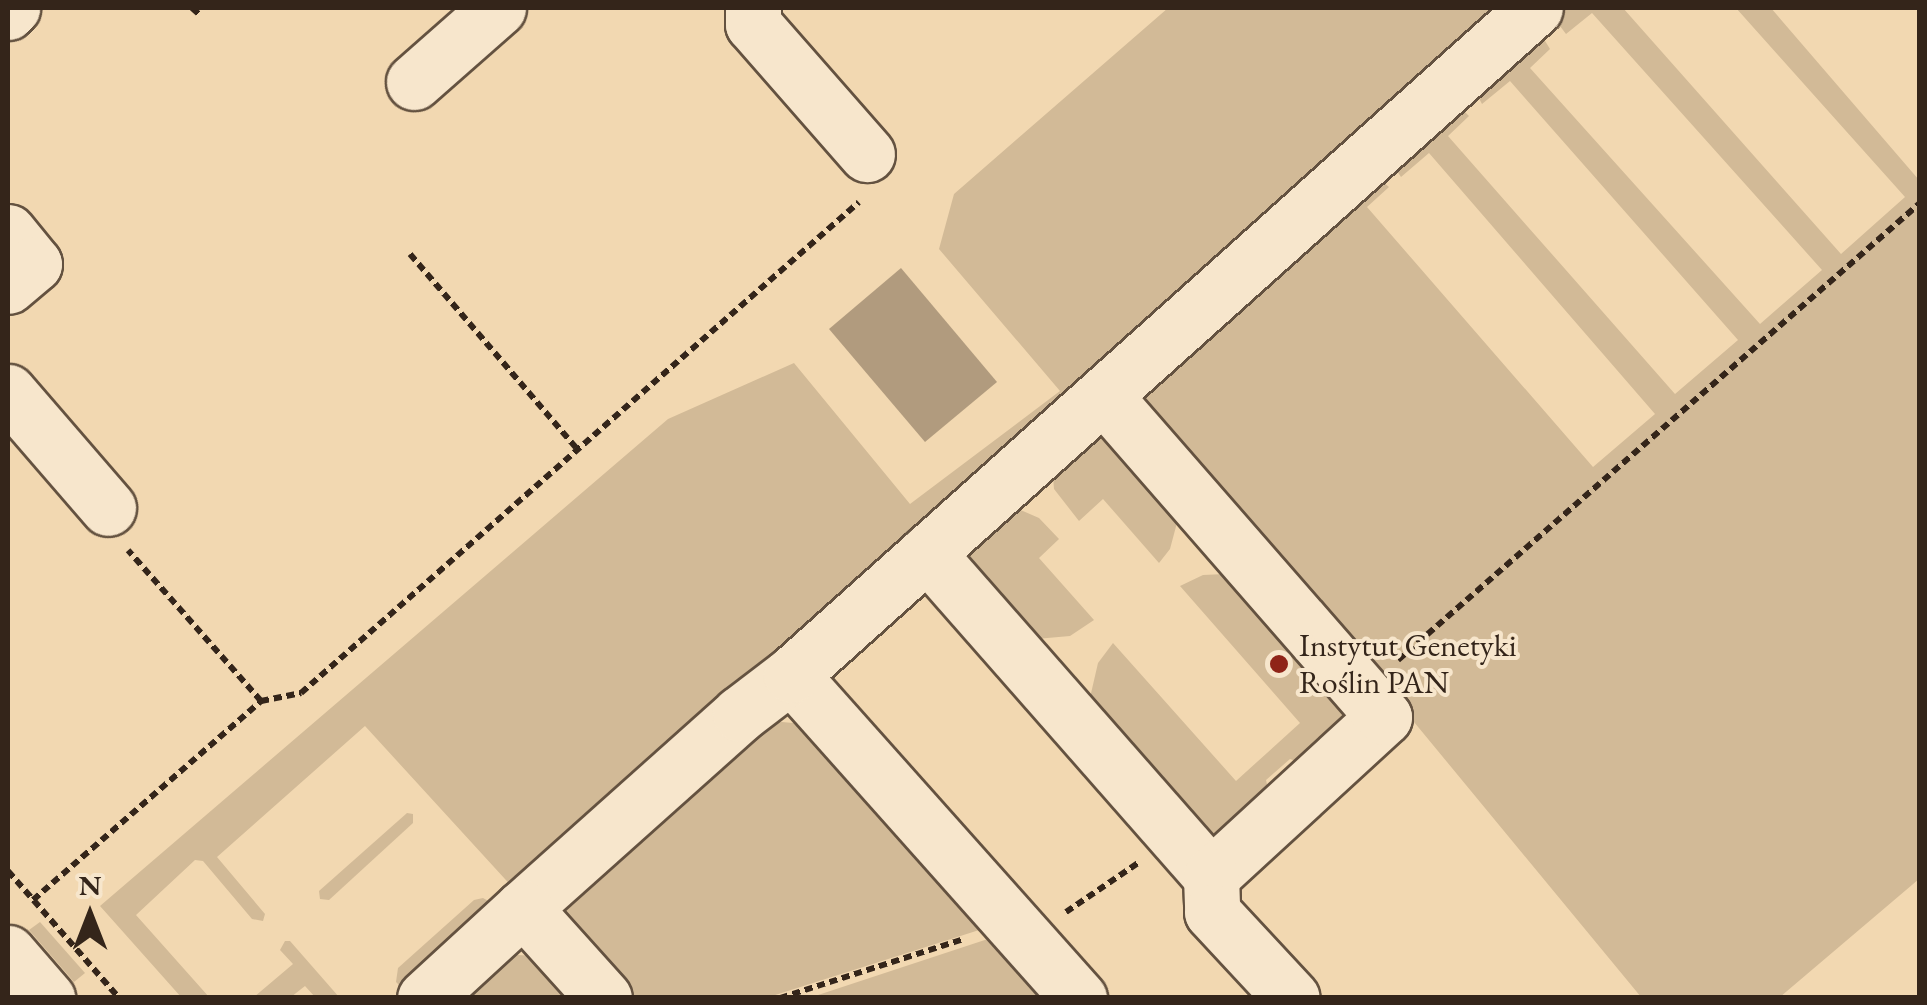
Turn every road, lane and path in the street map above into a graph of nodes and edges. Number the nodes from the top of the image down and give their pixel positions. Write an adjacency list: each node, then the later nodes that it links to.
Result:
1 (498, 8): 4 (street)
2 (753, 8): 5 (street)
3 (1535, 8): 11 (street)
4 (414, 82)
5 (867, 154): 12 (path)
6 (1920, 203): 16 (path)
7 (8, 232): 9 (street)
8 (410, 254): 12 (path)
9 (8, 286)
10 (8, 392): 13 (street)
11 (1103, 395): 14 (street); 16 (street)
12 (576, 448): 17 (path)
13 (108, 508): 17 (path)
14 (927, 553): 15 (street); 18 (street)
15 (791, 674): 21 (street); 22 (street)
16 (1362, 691): 18 (street)
17 (261, 701): 20 (path)
18 (1194, 856): 22 (path); 30 (street)
19 (8, 871): 20 (path)
20 (33, 900): 25 (path)
21 (524, 908): 26 (street); 27 (street)
22 (1020, 931): 28 (path); 29 (street)
23 (8, 953): 24 (street)
24 (47, 998)
25 (119, 998)
26 (425, 998)
27 (604, 998)
28 (780, 998)
29 (1080, 998)
30 (1292, 998)

